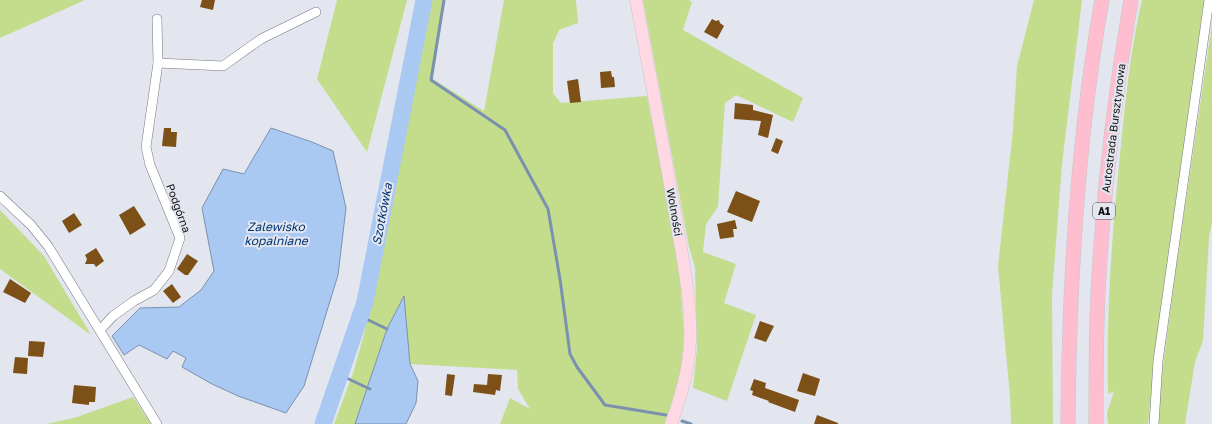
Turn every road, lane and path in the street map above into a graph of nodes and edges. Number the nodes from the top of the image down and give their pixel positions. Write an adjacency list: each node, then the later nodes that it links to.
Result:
1 (636, 0): 11 (main road, Wolności)
2 (1102, 0): 12 (highway, A1)
3 (1131, 0): 13 (highway, Autostrada Bursztynowa / A1)
4 (1209, 0): 14 (street)
5 (316, 12): 7 (street)
6 (157, 19): 7 (street, Podgórna)
7 (158, 63): 9 (street, Podgórna)
8 (0, 196): 9 (street)
9 (100, 330): 10 (street)
10 (157, 424)
11 (672, 424)
12 (1068, 424)
13 (1096, 424)
14 (1154, 424)

